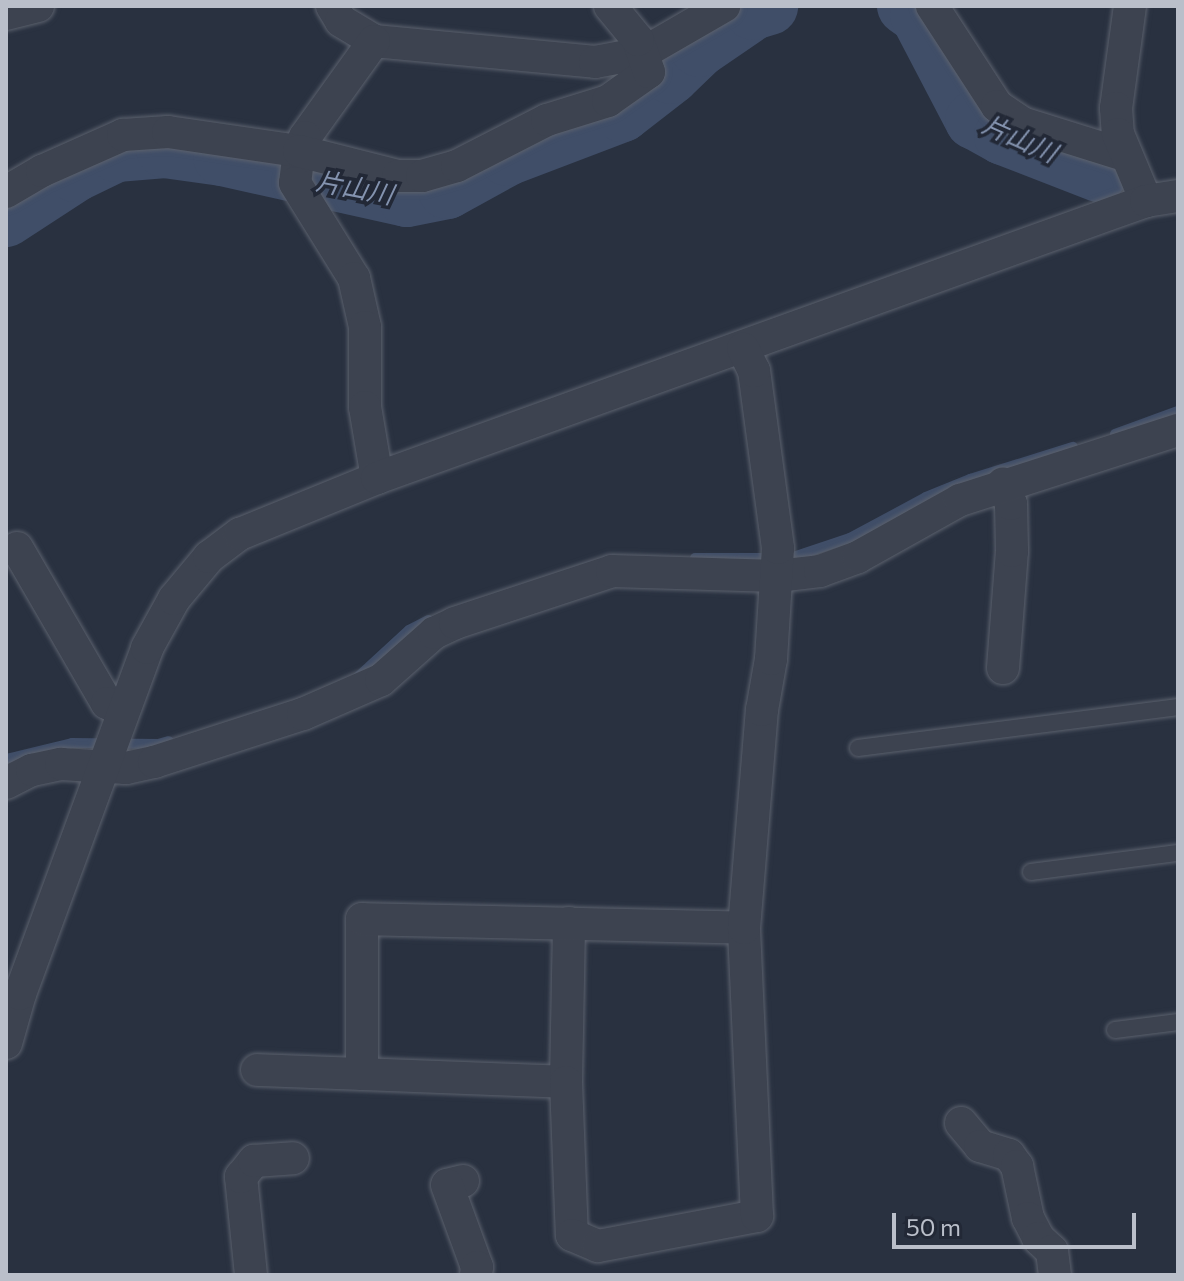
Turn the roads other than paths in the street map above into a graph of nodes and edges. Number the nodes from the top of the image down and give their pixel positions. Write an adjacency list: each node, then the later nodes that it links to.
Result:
1 (38, 6): 7 (street)
2 (332, 6): 8 (street)
3 (610, 6): 9 (street)
4 (724, 6): 9 (street)
5 (932, 6): 10 (street)
6 (1130, 6): 10 (street)
7 (6, 14)
8 (374, 41): 9 (street); 11 (street)
9 (643, 53): 11 (street)
10 (1124, 155): 14 (street)
11 (297, 165): 12 (street); 17 (street)
12 (6, 192)
13 (1178, 196): 14 (street)
14 (1146, 201): 15 (street)
15 (743, 348): 17 (street); 20 (street)
16 (1178, 430): 18 (street)
17 (377, 478): 23 (street)
18 (1003, 484): 20 (street); 21 (street)
19 (17, 548): 23 (street)
20 (777, 576): 25 (street); 30 (street)
21 (1003, 668)
22 (1178, 707): 24 (lane)
23 (122, 710): 25 (street)
24 (858, 748)
25 (103, 765): 26 (street); 33 (street)
26 (6, 783)
27 (1178, 853): 28 (lane)
28 (1031, 872)
29 (569, 923): 30 (street); 35 (street); 36 (street)
30 (744, 928): 36 (street)
31 (1178, 1022): 32 (lane)
32 (1115, 1030)
33 (6, 1043)
34 (257, 1070): 35 (street)
35 (362, 1074): 36 (street)
36 (566, 1082)
37 (961, 1123): 42 (street)
38 (293, 1158): 40 (street)
39 (463, 1181): 41 (street)
40 (251, 1275)
41 (476, 1275)
42 (1055, 1275)

